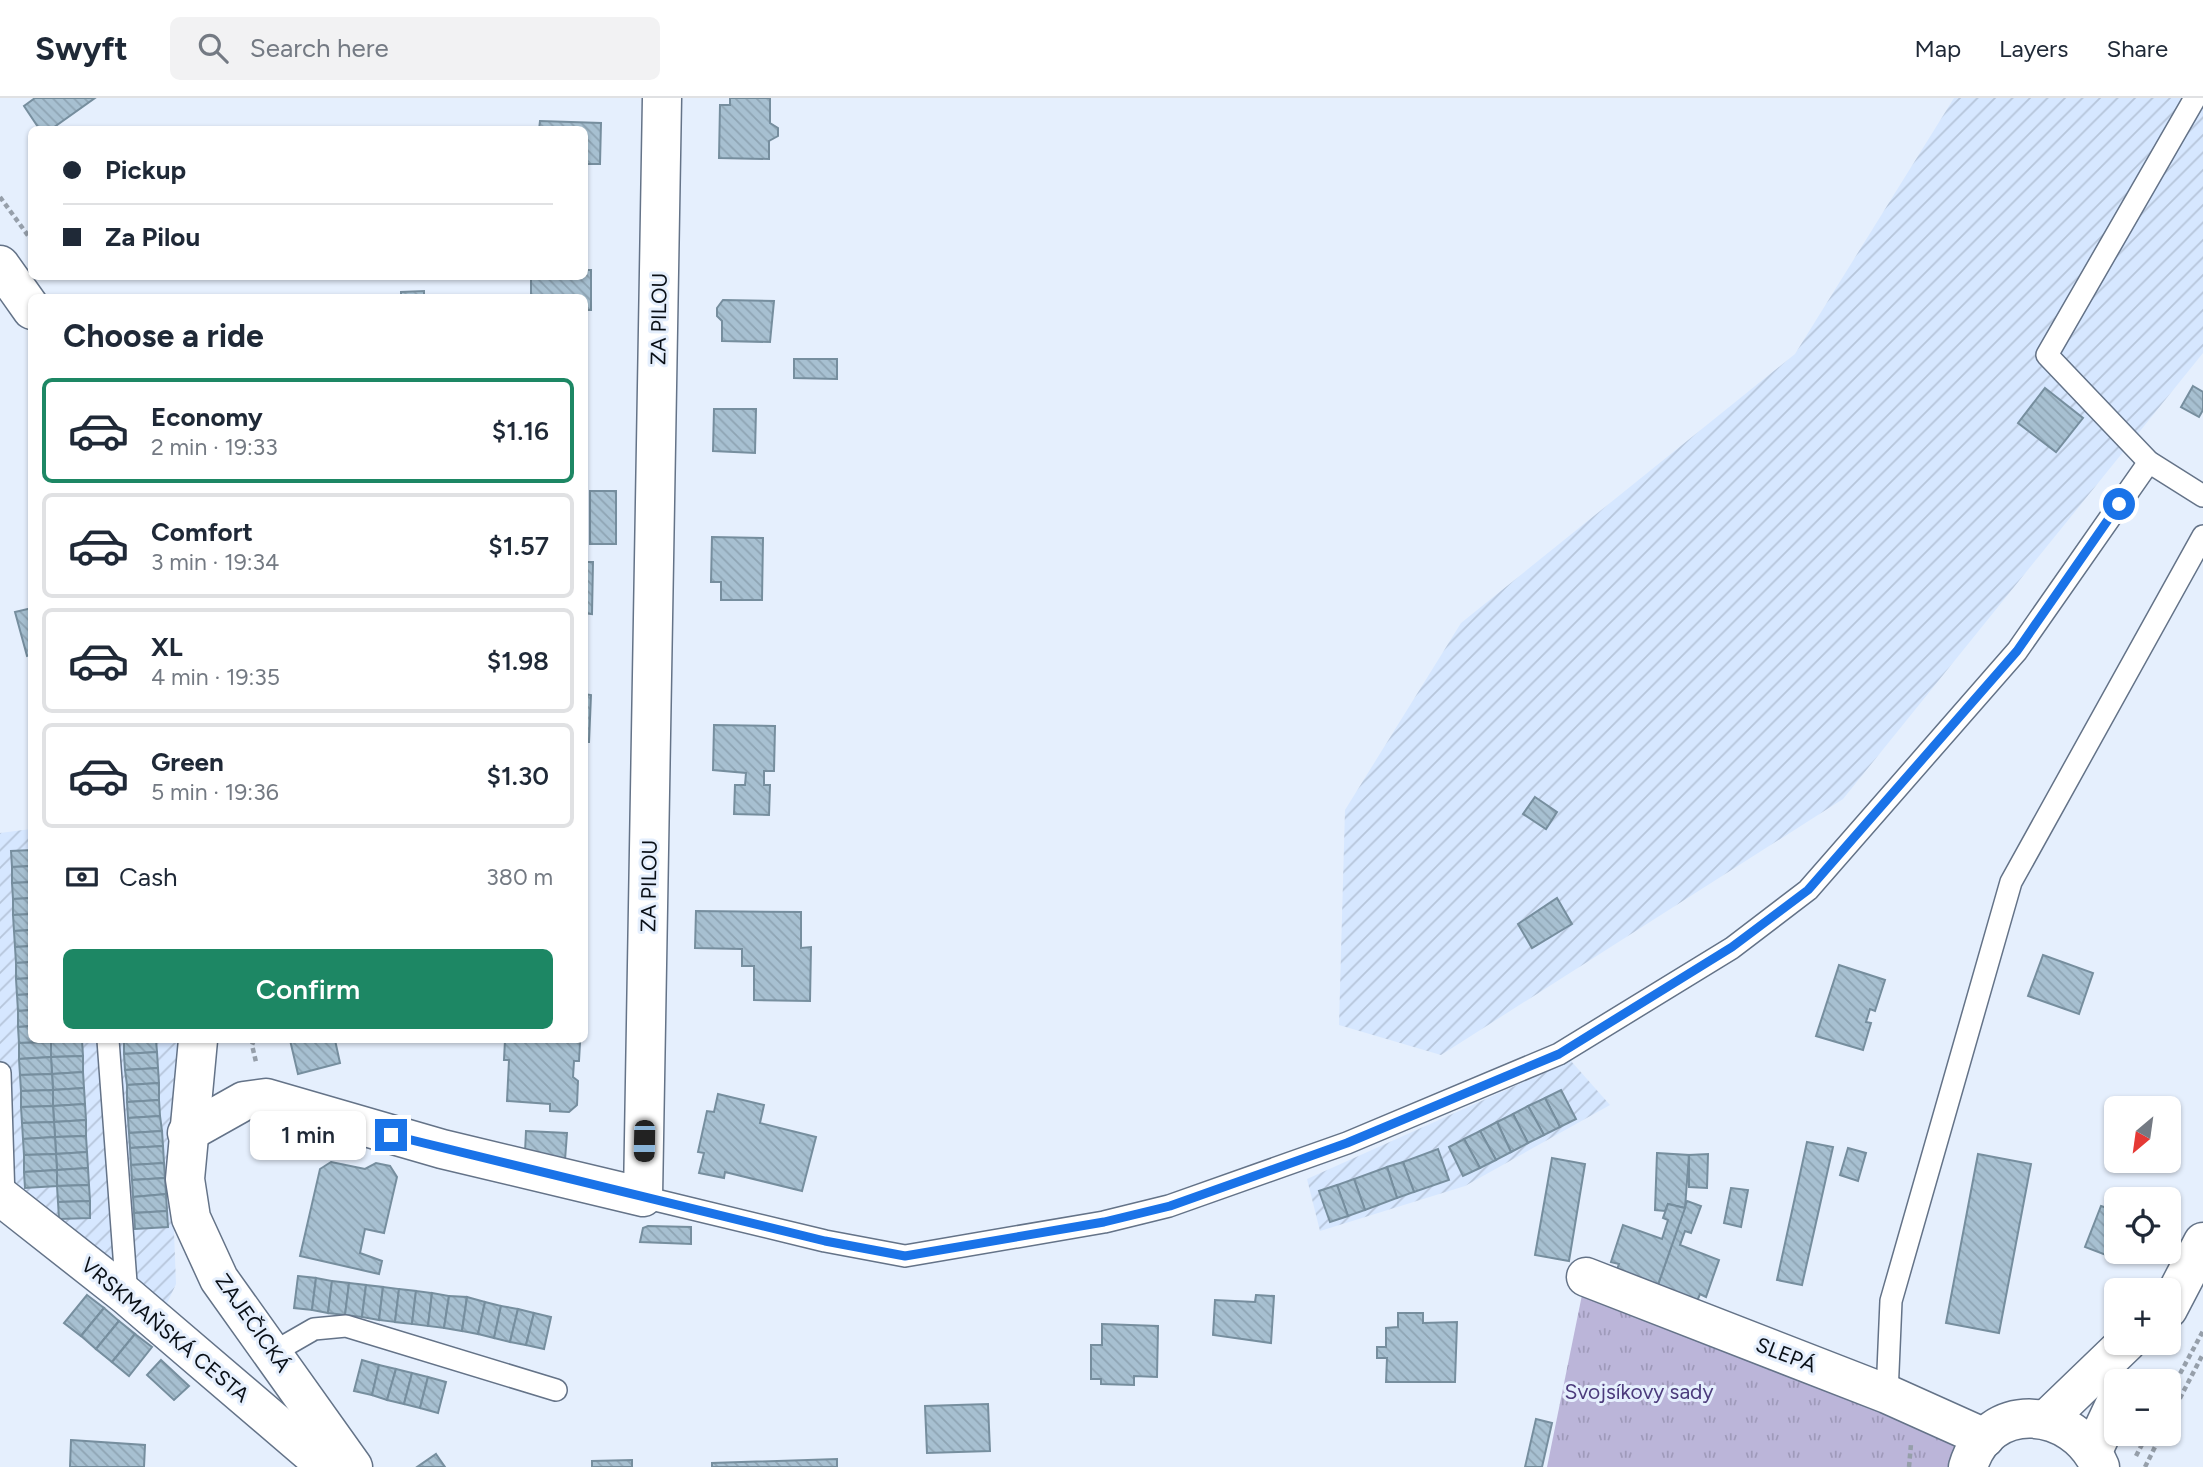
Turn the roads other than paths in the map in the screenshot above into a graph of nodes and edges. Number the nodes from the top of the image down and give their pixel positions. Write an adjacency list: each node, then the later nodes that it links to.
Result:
1 (662, 98): 13 (street, ZA PILOU)
2 (2195, 98): 5 (lane)
3 (0, 265): 4 (street)
4 (28, 304)
5 (2149, 462): 6 (lane); 13 (lane)
6 (2203, 496)
7 (2203, 536): 21 (lane)
8 (108, 1043): 17 (lane)
9 (198, 1043): 11 (street, ZAJEČICKÁ)
10 (0, 1073): 12 (lane)
11 (187, 1133): 13 (street); 18 (street, ZAJEČICKÁ)
12 (2, 1197): 17 (street, VRSKMAŇSKÁ CESTA)
13 (643, 1197)
14 (2203, 1242): 16 (street)
15 (1586, 1277): 21 (street, SLEPÁ)
16 (2181, 1283)
17 (127, 1296): 26 (street, VRSKMAŇSKÁ CESTA)
18 (274, 1352): 20 (lane); 27 (street, ZAJEČICKÁ)
19 (2114, 1355): 22 (street)
20 (556, 1390)
21 (1887, 1394): 24 (street, SLEPÁ)
22 (2048, 1419): 24 (street); 25 (street)
23 (2104, 1436): 25 (street)
24 (1976, 1452)
25 (2096, 1459)
26 (327, 1467)
27 (353, 1467)

